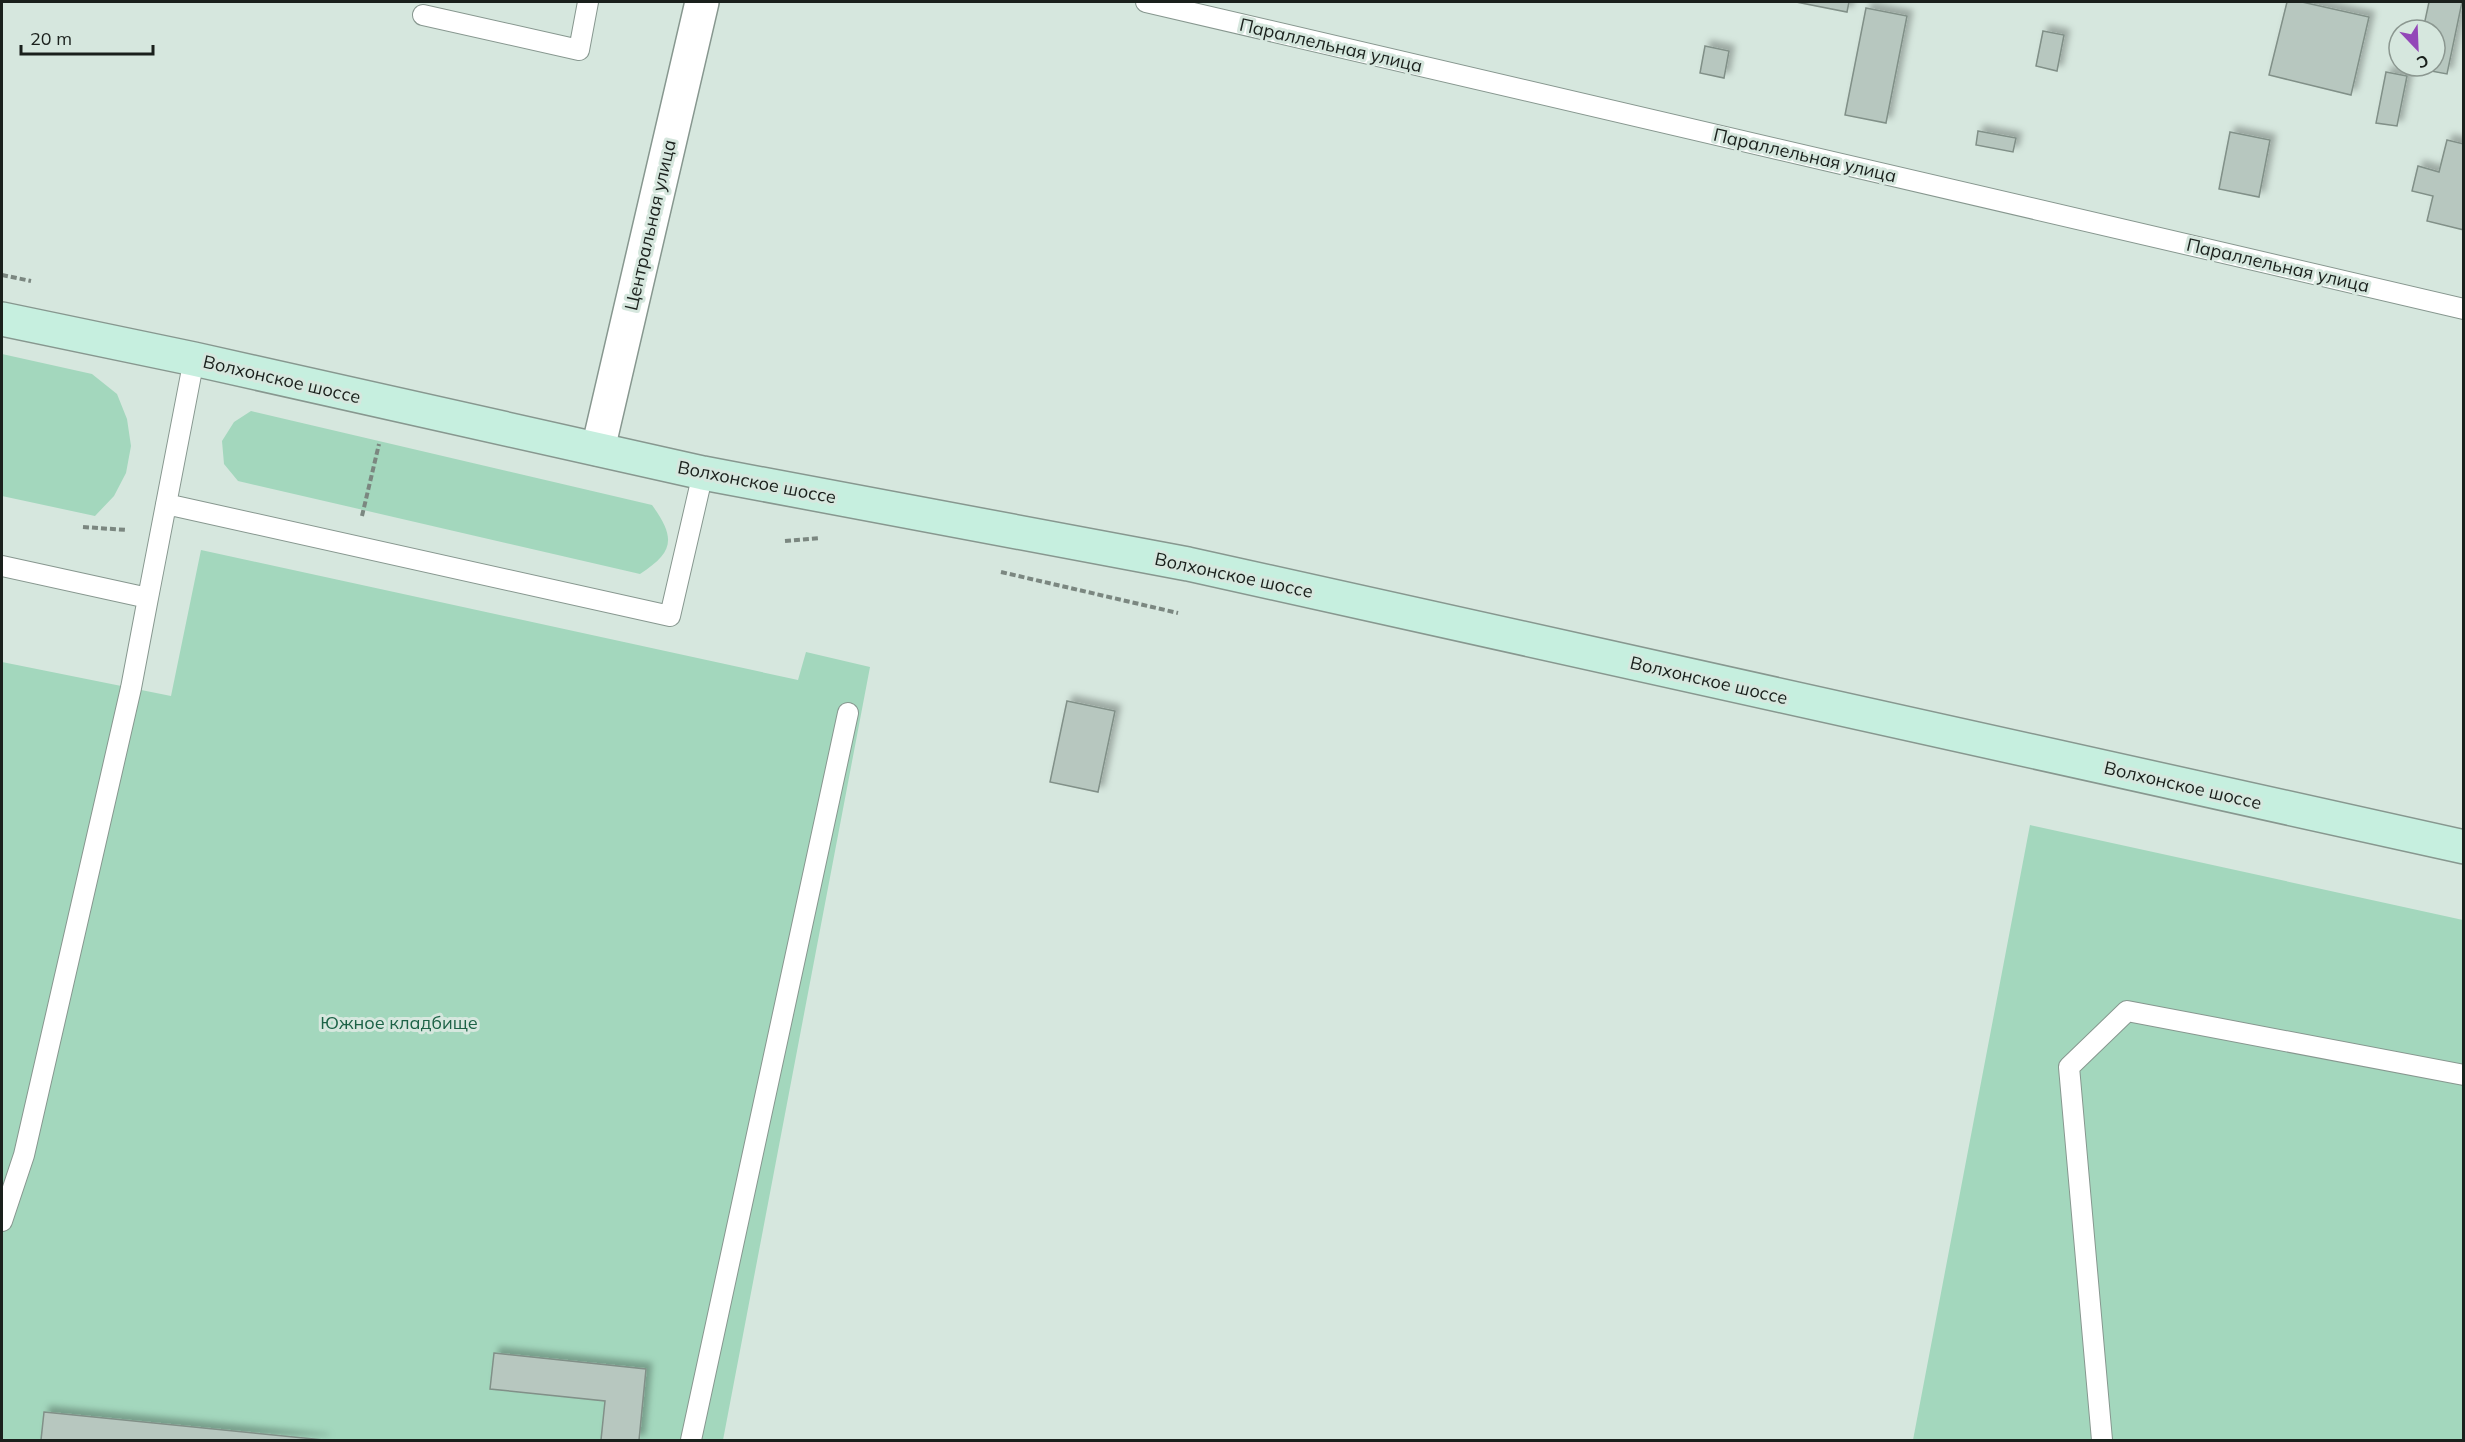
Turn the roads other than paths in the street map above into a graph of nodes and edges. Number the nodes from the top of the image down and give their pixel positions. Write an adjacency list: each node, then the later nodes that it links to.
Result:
1 (588, 2): 4 (lane)
2 (702, 2): 8 (street, Центральная улица)
3 (1146, 2): 5 (lane, Параллельная улица)
4 (423, 15)
5 (2463, 309)
6 (2, 319): 7 (main road, Волхонское шоссе)
7 (194, 359): 8 (main road, Волхонское шоссе); 10 (lane)
8 (598, 449): 9 (main road, Волхонское шоссе)
9 (703, 473): 10 (lane); 14 (main road, Волхонское шоссе)
10 (166, 504): 12 (lane)
11 (2, 566): 12 (lane)
12 (148, 598): 16 (lane)
13 (848, 713): 17 (lane)
14 (2463, 848)
15 (2463, 1075): 18 (lane)
16 (2, 1221)
17 (691, 1440)
18 (2102, 1440)

